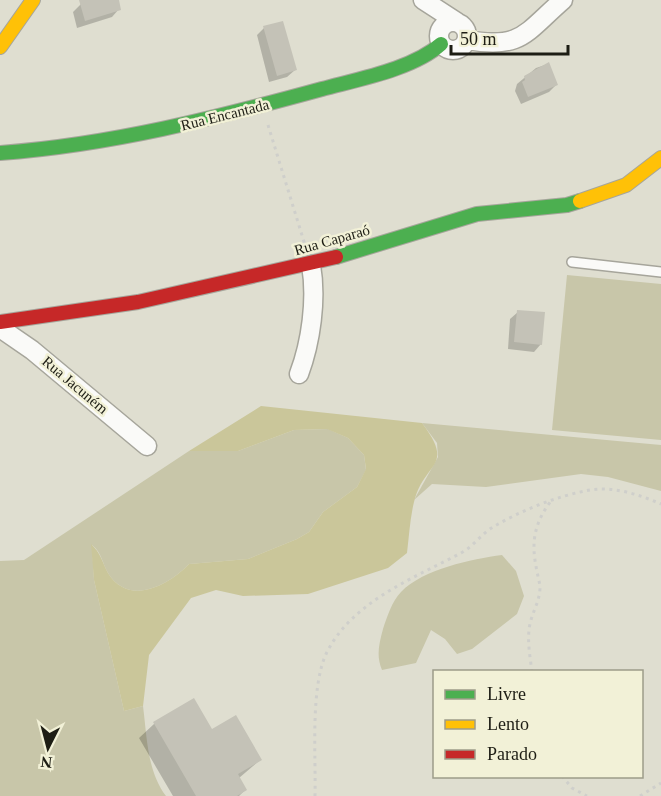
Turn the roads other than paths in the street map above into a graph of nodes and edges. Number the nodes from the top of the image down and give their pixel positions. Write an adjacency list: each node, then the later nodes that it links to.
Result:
1 (33, 0): 7 (street)
2 (563, 0): 6 (street)
3 (424, 1): 4 (street); 5 (street)
4 (457, 22): 5 (street); 6 (street)
5 (440, 40): 6 (street); 8 (street, Rua Encantada)
6 (467, 40)
7 (0, 47)
8 (0, 153)
9 (661, 158): 11 (street, Rua Caparaó)
10 (572, 262): 12 (lane)
11 (311, 265): 13 (street, Rua Caparaó); 15 (street)
12 (661, 272)
13 (0, 322)
14 (0, 328): 16 (street, Rua Jacuném)
15 (299, 374)
16 (147, 446)

